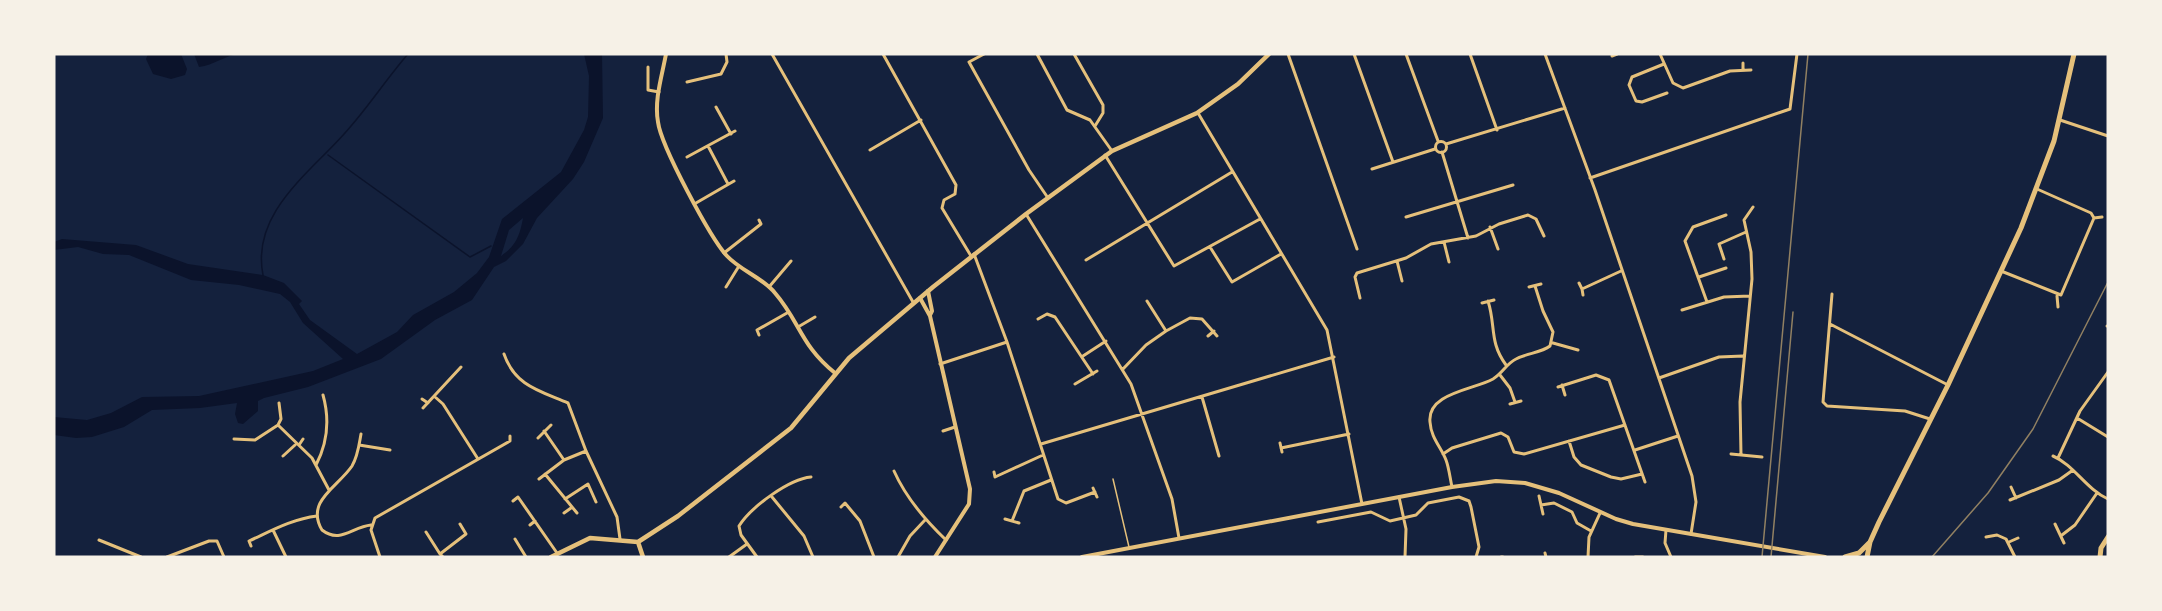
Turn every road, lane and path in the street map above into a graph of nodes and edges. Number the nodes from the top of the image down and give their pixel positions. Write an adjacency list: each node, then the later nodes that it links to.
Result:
1 (666, 54): 25 (street)
2 (726, 54): 24 (street)
3 (772, 54): 108 (street)
4 (883, 54): 30 (street)
5 (984, 54): 52 (street)
6 (1037, 54): 32 (street)
7 (1074, 54): 32 (street)
8 (1269, 54): 29 (main road)
9 (1288, 54): 74 (street)
10 (1354, 54): 44 (street)
11 (1407, 54): 35 (street)
12 (1470, 54): 33 (street)
13 (1545, 54): 28 (street)
14 (1617, 54): 18 (street)
15 (1660, 54): 20 (street)
16 (1797, 54): 47 (street)
17 (2074, 54): 31 (main road)
18 (1612, 56)
19 (1743, 63): 22 (street)
20 (1664, 64): 22 (street); 26 (street)
21 (648, 67): 25 (street)
22 (1743, 69): 23 (street)
23 (1751, 70)
24 (687, 82)
25 (659, 92): 54 (street)
26 (1667, 93)
27 (716, 107): 37 (street)
28 (1566, 108): 33 (street); 47 (street)
29 (1197, 113): 40 (main road); 46 (street)
30 (921, 120): 39 (street); 78 (street)
31 (2060, 120): 34 (street); 51 (main road)
32 (1095, 126): 40 (street)
33 (1497, 130): 36 (street)
34 (2108, 136)
35 (1438, 141): 36 (street); 38 (street)
36 (1446, 144): 41 (street)
37 (708, 146): 43 (street); 49 (street)
38 (1435, 149): 41 (street); 44 (street)
39 (870, 150)
40 (1112, 151): 42 (main road)
41 (1442, 152): 53 (street)
42 (1105, 155): 52 (main road); 67 (street)
43 (687, 157)
44 (1393, 162): 45 (street)
45 (1372, 169)
46 (1232, 172): 65 (street); 67 (street)
47 (1590, 178): 86 (street)
48 (734, 181): 49 (street)
49 (728, 184): 54 (street)
50 (1513, 185): 53 (street)
51 (2037, 189): 64 (street); 87 (main road)
52 (1048, 198): 57 (main road)
53 (1457, 201): 60 (street); 71 (street)
54 (696, 203): 76 (street)
55 (1753, 207): 59 (street)
56 (1714, 213): 63 (street)
57 (1026, 214): 78 (main road); 123 (street)
58 (1726, 215): 63 (street)
59 (1745, 215): 61 (street); 69 (street)
60 (1406, 217)
61 (1751, 217)
62 (2102, 217): 64 (street)
63 (1716, 218): 88 (street)
64 (2094, 218): 101 (street)
65 (1260, 219): 73 (street); 77 (street)
66 (759, 220): 76 (street)
67 (1147, 224): 73 (street); 80 (street)
68 (1490, 227): 70 (street); 71 (street); 75 (street)
69 (1746, 232): 79 (street); 100 (street)
70 (1544, 236)
71 (1468, 238): 72 (street)
72 (1444, 242): 82 (street); 83 (street)
73 (1210, 247): 77 (street)
74 (1357, 249)
75 (1498, 249)
76 (724, 253): 84 (street)
77 (1281, 254): 130 (street)
78 (973, 255): 97 (main road); 124 (street)
79 (1724, 259)
80 (1086, 260)
81 (791, 261): 94 (street)
82 (1397, 261): 89 (street); 103 (street)
83 (1449, 262)
84 (739, 267): 92 (street); 94 (street)
85 (1726, 268): 88 (street)
86 (1621, 271): 96 (street); 140 (street)
87 (2001, 271): 101 (street); 142 (main road)
88 (1699, 277): 107 (street)
89 (1402, 281)
90 (1579, 283): 96 (street)
91 (1541, 284): 93 (street)
92 (726, 286)
93 (1535, 286): 95 (street); 125 (street)
94 (770, 287): 112 (street)
95 (1529, 287)
96 (1582, 289): 99 (street)
97 (928, 291): 102 (main road); 113 (street)
98 (1832, 294): 116 (street)
99 (1583, 295)
100 (1750, 296): 107 (street); 129 (street)
101 (2057, 296): 110 (street)
102 (920, 298): 108 (main road); 113 (street)
103 (1360, 298)
104 (1494, 300): 106 (street)
105 (1147, 301): 119 (street)
106 (1488, 301): 109 (street); 132 (street)
107 (1707, 302): 111 (street)
108 (915, 303): 137 (main road)
109 (1482, 303)
110 (2058, 307)
111 (1682, 310)
112 (787, 313): 117 (street); 120 (street)
113 (930, 316): 131 (street)
114 (815, 317): 117 (street)
115 (1038, 319): 128 (street)
116 (1830, 324): 142 (street); 156 (street)
117 (796, 328): 137 (street)
118 (1214, 331): 119 (street); 121 (street); 122 (street)
119 (1166, 332): 134 (street)
120 (759, 335)
121 (1208, 336)
122 (1217, 336)
123 (1106, 341): 128 (street); 134 (street)
124 (1007, 342): 131 (street); 173 (street)
125 (1553, 342): 126 (street); 132 (street)
126 (1576, 348)
127 (504, 354): 178 (street)
128 (1083, 356): 138 (street)
129 (1744, 356): 140 (street); 182 (street)
130 (1334, 357): 146 (street); 164 (street)
131 (939, 364): 160 (street)
132 (1506, 364): 139 (street)
133 (461, 367): 145 (street)
134 (1123, 369): 154 (street)
135 (1097, 371): 138 (street)
136 (2108, 372): 155 (street)
137 (835, 373): 249 (main road)
138 (1093, 374): 141 (street)
139 (1500, 375): 149 (street); 179 (street)
140 (1659, 378): 166 (street)
141 (1075, 384)
142 (1948, 385): 156 (main road)
143 (323, 395): 190 (street)
144 (1565, 395): 159 (street)
145 (434, 396): 151 (street); 188 (street)
146 (1202, 397): 154 (street); 184 (street)
147 (422, 399): 151 (street)
148 (1521, 401): 149 (street)
149 (1515, 402): 152 (street)
150 (279, 403): 157 (street)
151 (428, 403): 153 (street)
152 (1510, 404)
153 (423, 408)
154 (1141, 415): 173 (street); 242 (street)
155 (2077, 418): 167 (street); 187 (street)
156 (1931, 420): 250 (main road)
157 (278, 425): 170 (street); 174 (street)
158 (551, 425): 161 (street)
159 (1625, 425): 171 (street); 177 (street)
160 (955, 427): 162 (street); 247 (street)
161 (544, 431): 168 (street); 189 (street)
162 (943, 431)
163 (361, 434): 175 (street)
164 (1349, 434): 172 (street); 215 (street)
165 (510, 436): 188 (street)
166 (1678, 436): 177 (street); 239 (street)
167 (2108, 437)
168 (538, 438)
169 (303, 439): 174 (street)
170 (234, 440)
171 (1569, 441): 179 (street); 195 (street)
172 (1280, 443)
173 (1041, 444): 181 (street)
174 (297, 445): 183 (street); 190 (street)
175 (359, 445): 176 (street); 203 (street)
176 (390, 450)
177 (1635, 450): 195 (street)
178 (586, 451): 189 (street); 245 (street)
179 (1443, 454): 201 (street)
180 (1731, 454): 182 (street)
181 (1043, 455): 193 (street); 199 (street)
182 (1741, 455): 186 (street)
183 (283, 456)
184 (1219, 456)
185 (2052, 456): 187 (street)
186 (1762, 457)
187 (2058, 458): 191 (street)
188 (478, 459): 233 (street)
189 (564, 460): 194 (street)
190 (316, 465): 203 (street)
191 (2073, 470): 204 (street); 209 (street)
192 (894, 471): 226 (street)
193 (994, 472)
194 (545, 474): 197 (street); 210 (street)
195 (1642, 474): 200 (street)
196 (811, 477): 206 (street)
197 (539, 479)
198 (1113, 479): 255 (lane)
199 (1052, 480): 207 (street); 228 (street)
200 (1646, 482)
201 (1452, 487): 208 (street); 221 (street)
202 (2012, 487): 209 (street)
203 (329, 490): 223 (street)
204 (2097, 493): 211 (street); 240 (street)
205 (1539, 496): 216 (street)
206 (772, 497): 253 (street); 269 (street)
207 (1097, 497)
208 (1399, 497): 215 (street); 224 (street)
209 (2016, 498): 212 (street)
210 (565, 499): 214 (street); 218 (street)
211 (2108, 499)
212 (2010, 500)
213 (513, 501): 227 (street)
214 (596, 502)
215 (1362, 504): 242 (street)
216 (1541, 506): 222 (street); 237 (street)
217 (841, 507): 270 (street)
218 (571, 508): 219 (street); 220 (street)
219 (564, 513)
220 (577, 513)
221 (1600, 513): 236 (street); 237 (street)
222 (1543, 514)
223 (316, 516): 233 (street); 235 (street)
224 (1404, 518): 229 (street); 258 (street); 274 (street)
225 (1005, 519): 228 (street)
226 (925, 520): 247 (street); 271 (street)
227 (535, 521): 234 (street); 257 (street)
228 (1012, 521): 230 (street)
229 (1318, 522)
230 (1019, 523)
231 (460, 524): 256 (street)
232 (2055, 524): 240 (street)
233 (371, 525): 264 (street)
234 (530, 525)
235 (273, 530): 254 (street); 263 (street)
236 (1666, 530): 239 (street); 278 (street)
237 (1591, 531): 275 (street)
238 (426, 532): 256 (street)
239 (1691, 534): 279 (street)
240 (2062, 535): 252 (street)
241 (1986, 537): 251 (street)
242 (1179, 538): 255 (street)
243 (2018, 538): 251 (street)
244 (515, 539): 265 (street)
245 (620, 539): 249 (main road); 257 (main road)
246 (99, 540): 260 (street)
247 (946, 540): 272 (street)
248 (2107, 540): 259 (main road)
249 (638, 542): 266 (main road)
250 (1870, 542): 280 (main road); 281 (main road)
251 (2009, 542): 282 (street)
252 (2064, 543)
253 (747, 544): 267 (street); 268 (street)
254 (251, 546)
255 (1129, 548): 273 (street)
256 (441, 555)
257 (554, 556)
258 (1478, 556)
259 (2099, 556)
260 (141, 557)
261 (167, 557): 262 (street)
262 (224, 557)
263 (286, 557)
264 (380, 557)
265 (526, 557)
266 (643, 557)
267 (729, 557)
268 (757, 557)
269 (813, 557)
270 (874, 557)
271 (898, 557)
272 (935, 557)
273 (1082, 557)
274 (1405, 557)
275 (1588, 557)
276 (1635, 557): 277 (street)
277 (1643, 557)
278 (1671, 557)
279 (1826, 557)
280 (1845, 557)
281 (1867, 557)
282 (2014, 557)

